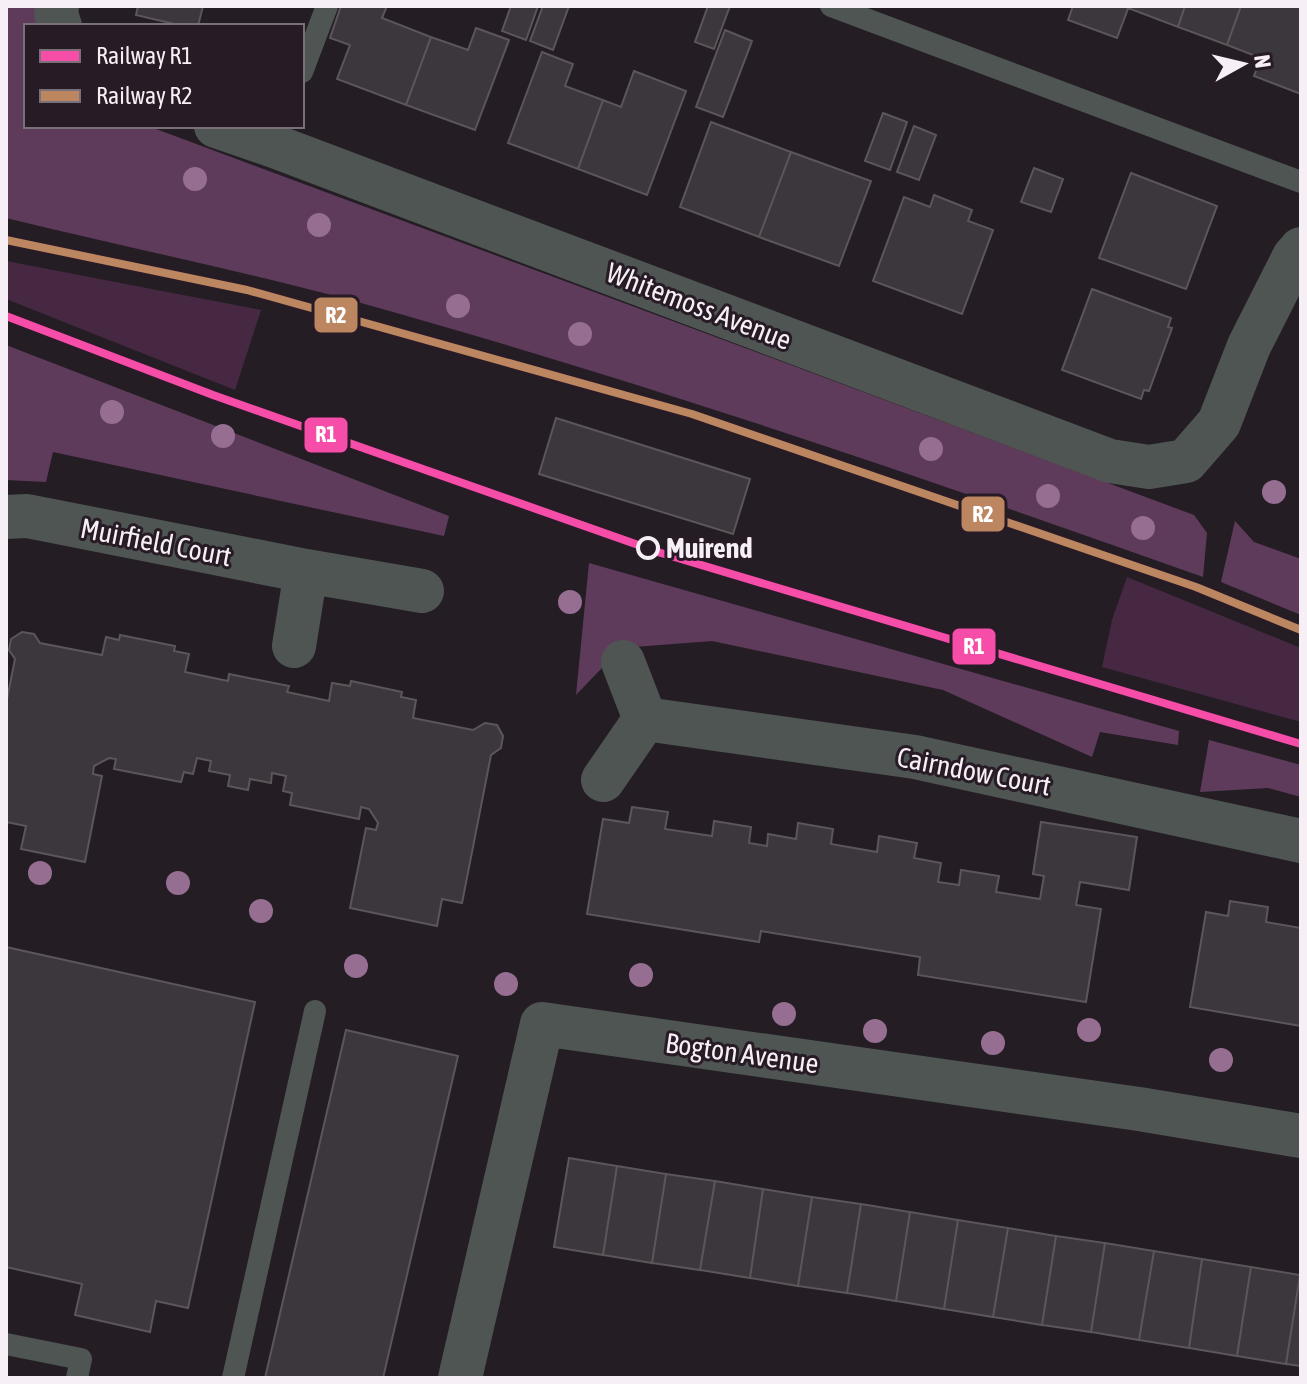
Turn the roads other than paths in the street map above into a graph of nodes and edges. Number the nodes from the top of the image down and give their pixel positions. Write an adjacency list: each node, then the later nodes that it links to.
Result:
1 (327, 6): 3 (lane)
2 (831, 6): 6 (lane)
3 (304, 67)
4 (228, 128): 5 (street, Whitemoss Avenue)
5 (278, 136): 7 (street, Whitemoss Avenue)
6 (1301, 182)
7 (1299, 256)
8 (6, 517): 9 (street, Muirfield Court)
9 (306, 571): 10 (street, Muirfield Court); 11 (street)
10 (422, 591)
11 (294, 646)
12 (623, 662): 13 (street)
13 (645, 719): 14 (street); 15 (street, Cairndow Court)
14 (603, 780)
15 (1301, 841)
16 (315, 1011): 21 (lane)
17 (1301, 1136): 19 (street, Bogton Avenue)
18 (6, 1344): 20 (lane)
19 (468, 1377)
20 (77, 1378)
21 (233, 1378)

